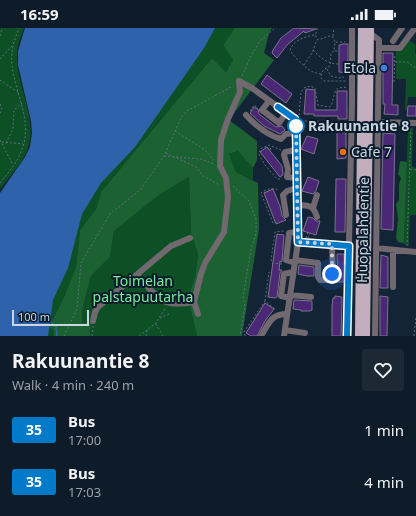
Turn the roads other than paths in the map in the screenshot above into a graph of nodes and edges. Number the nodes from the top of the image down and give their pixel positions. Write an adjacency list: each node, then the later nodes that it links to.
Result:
1 (352, 28): 10 (street, Huopalahdentie)
2 (362, 28): 9 (main road, Huopalahdentie)
3 (402, 28): 6 (street)
4 (415, 28): 7 (street)
5 (370, 30): 7 (street, Huopalahdentie); 8 (main road, Huopalahdentie)
6 (393, 41)
7 (380, 48): 14 (street, Huopalahdentie)
8 (369, 76): 9 (street); 48 (main road, Huopalahdentie)
9 (361, 87): 10 (street); 47 (main road, Huopalahdentie)
10 (352, 98): 29 (street, Huopalahdentie)
11 (269, 101): 12 (street); 12 (street); 39 (street)
12 (286, 113): 16 (street)
13 (246, 115): 16 (street)
14 (378, 122): 15 (street); 30 (street, Huopalahdentie)
15 (414, 123)
16 (296, 133): 17 (street)
17 (296, 150): 18 (street); 18 (street)
18 (297, 178): 19 (street)
19 (297, 188): 21 (street); 23 (street)
20 (317, 195): 22 (street)
21 (297, 205): 22 (street); 25 (street)
22 (313, 208): 24 (street)
23 (286, 215)
24 (317, 217)
25 (295, 232): 27 (street); 33 (street)
26 (190, 238): 35 (street)
27 (298, 242): 28 (street); 33 (street)
28 (332, 244): 29 (street); 33 (street)
29 (349, 246): 46 (street, Huopalahdentie)
30 (376, 248): 31 (street); 49 (street, Huopalahdentie)
31 (393, 250): 32 (street); 36 (street)
32 (416, 252)
33 (295, 261): 34 (street)
34 (293, 272): 37 (street); 37 (street)
35 (137, 275): 39 (street); 42 (street)
36 (393, 287)
37 (290, 296): 38 (street); 41 (street)
38 (311, 297)
39 (194, 302): 40 (street)
40 (198, 314)
41 (288, 314): 43 (street); 45 (street)
42 (93, 321)
43 (285, 333): 44 (street)
44 (305, 333)
45 (261, 336)
46 (347, 336)
47 (359, 336)
48 (366, 336)
49 (375, 336)

